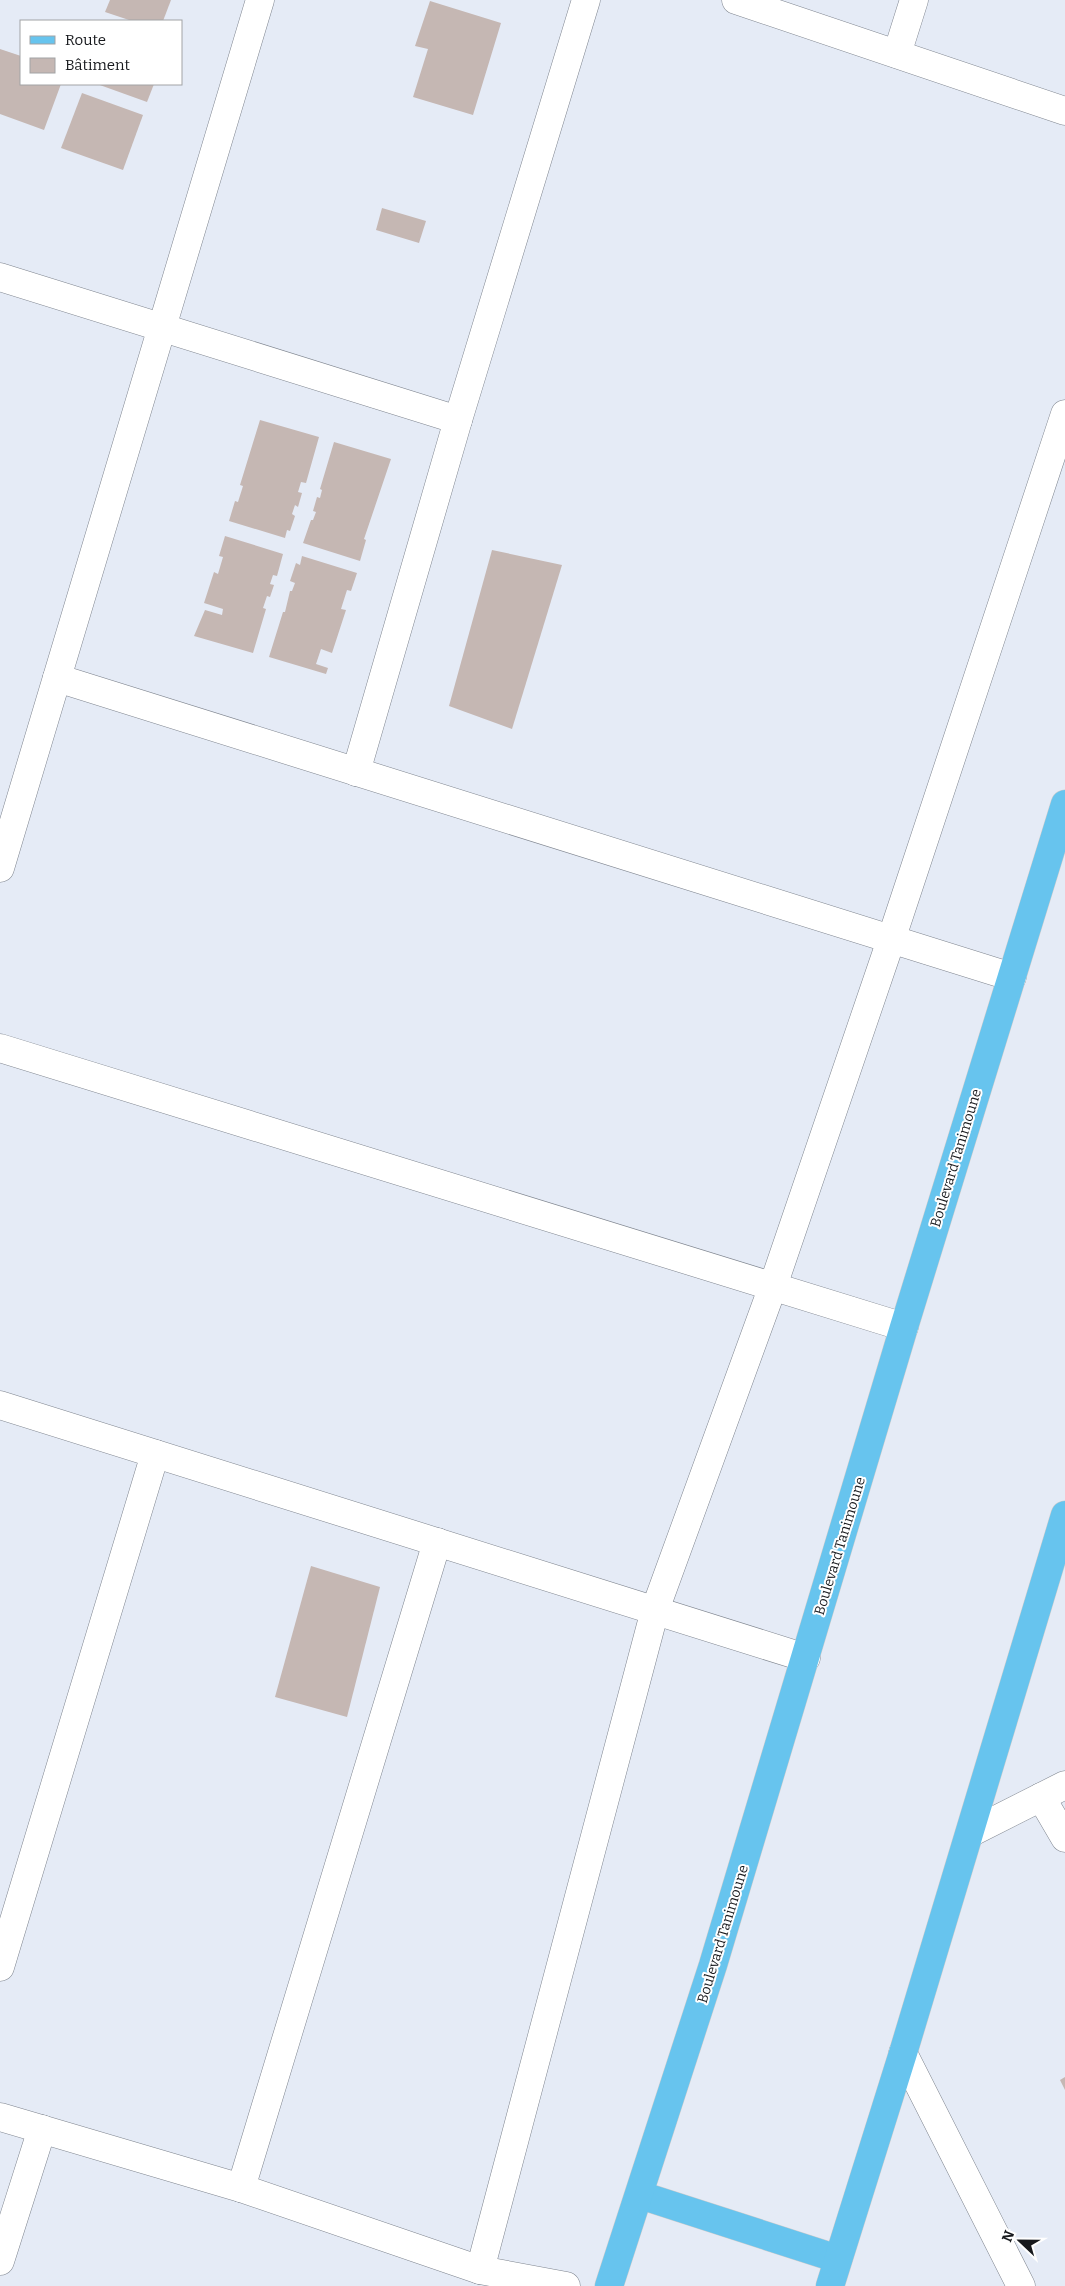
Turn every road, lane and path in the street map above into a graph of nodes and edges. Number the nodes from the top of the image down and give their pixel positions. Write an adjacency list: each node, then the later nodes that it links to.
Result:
1 (260, 0): 8 (street)
2 (586, 0): 10 (street)
3 (736, 0): 5 (street)
4 (914, 0): 5 (street)
5 (897, 54): 6 (street)
6 (1065, 111)
7 (0, 277): 8 (street)
8 (161, 327): 10 (street); 11 (street)
9 (1065, 414): 16 (street)
10 (458, 420): 12 (street)
11 (57, 678): 12 (street); 14 (street)
12 (356, 772): 16 (street)
13 (1065, 804): 17 (main road, Boulevard Tanimoune)
14 (8, 810): 15 (street)
15 (0, 868)
16 (891, 940): 17 (street); 19 (street)
17 (1012, 977): 20 (main road, Boulevard Tanimoune)
18 (0, 1048): 19 (street)
19 (773, 1286): 20 (street); 25 (street)
20 (904, 1327): 26 (main road, Boulevard Tanimoune)
21 (0, 1405): 22 (street)
22 (155, 1454): 24 (street); 31 (street)
23 (1065, 1515): 29 (main road)
24 (437, 1542): 25 (street); 35 (street)
25 (655, 1610): 26 (street); 39 (street)
26 (806, 1658): 36 (main road, Boulevard Tanimoune)
27 (1065, 1785): 28 (street)
28 (1041, 1797): 29 (street); 30 (street)
29 (970, 1833): 32 (main road)
30 (1065, 1838)
31 (0, 1967)
32 (903, 2053): 37 (main road); 43 (street)
33 (0, 2117): 34 (street)
34 (42, 2129): 35 (street); 38 (street)
35 (241, 2188): 39 (street)
36 (640, 2195): 37 (main road); 41 (main road, Boulevard Tanimoune)
37 (838, 2259): 42 (main road)
38 (0, 2261)
39 (480, 2270): 40 (street)
40 (566, 2286)
41 (609, 2286)
42 (830, 2286)
43 (1020, 2286)

